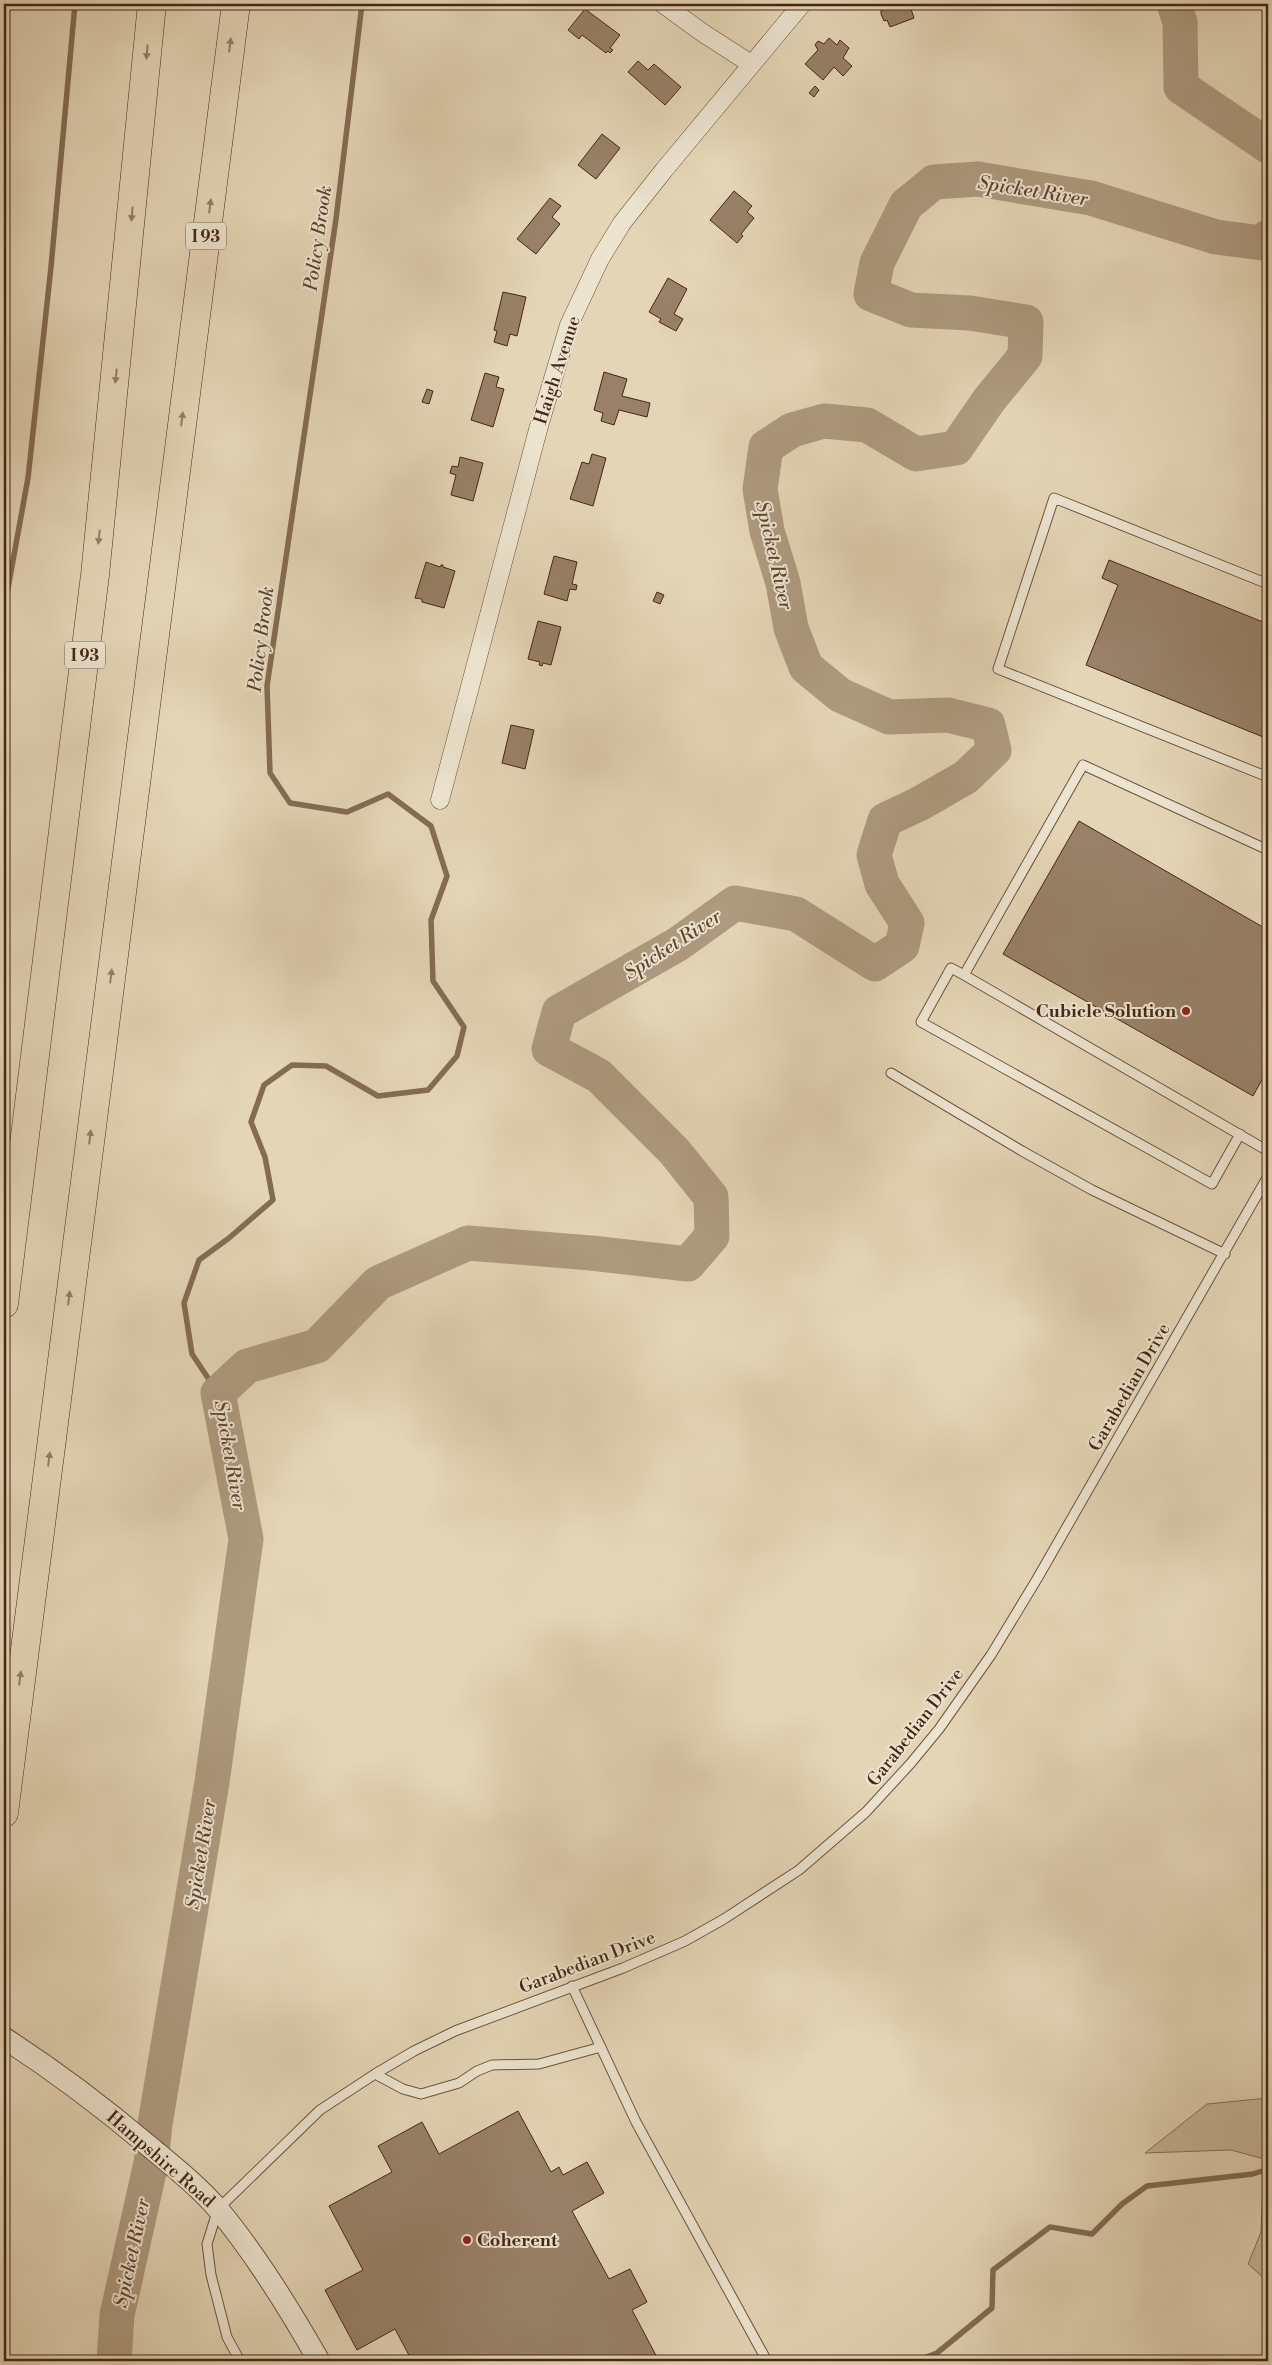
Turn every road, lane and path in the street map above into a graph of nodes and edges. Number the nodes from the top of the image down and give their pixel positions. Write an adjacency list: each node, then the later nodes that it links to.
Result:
1 (152, 4): 16 (highway, I 93, one-way to 16)
2 (236, 4): 17 (highway, I 93, one-way to 2)
3 (663, 4): 5 (street)
4 (802, 4): 5 (street, Haigh Avenue)
5 (751, 64): 8 (street, Haigh Avenue)
6 (1268, 584): 7 (lane)
7 (1268, 777)
8 (440, 800)
9 (1268, 850): 10 (lane)
10 (964, 975): 12 (lane); 12 (lane)
11 (891, 1073): 15 (lane)
12 (1240, 1134): 13 (lane)
13 (1268, 1151)
14 (1268, 1176): 15 (lane, Garabedian Drive)
15 (1225, 1254): 19 (lane, Garabedian Drive)
16 (4, 1304)
17 (7, 1758): 18 (highway, I 93)
18 (4, 1813)
19 (572, 1986): 21 (lane); 22 (lane, Garabedian Drive)
20 (4, 2038): 23 (street, Hampshire Road)
21 (601, 2047): 22 (lane); 26 (lane)
22 (375, 2074): 23 (lane, Garabedian Drive)
23 (218, 2209): 24 (lane); 25 (street, Hampshire Road)
24 (240, 2361)
25 (319, 2361)
26 (767, 2361)

